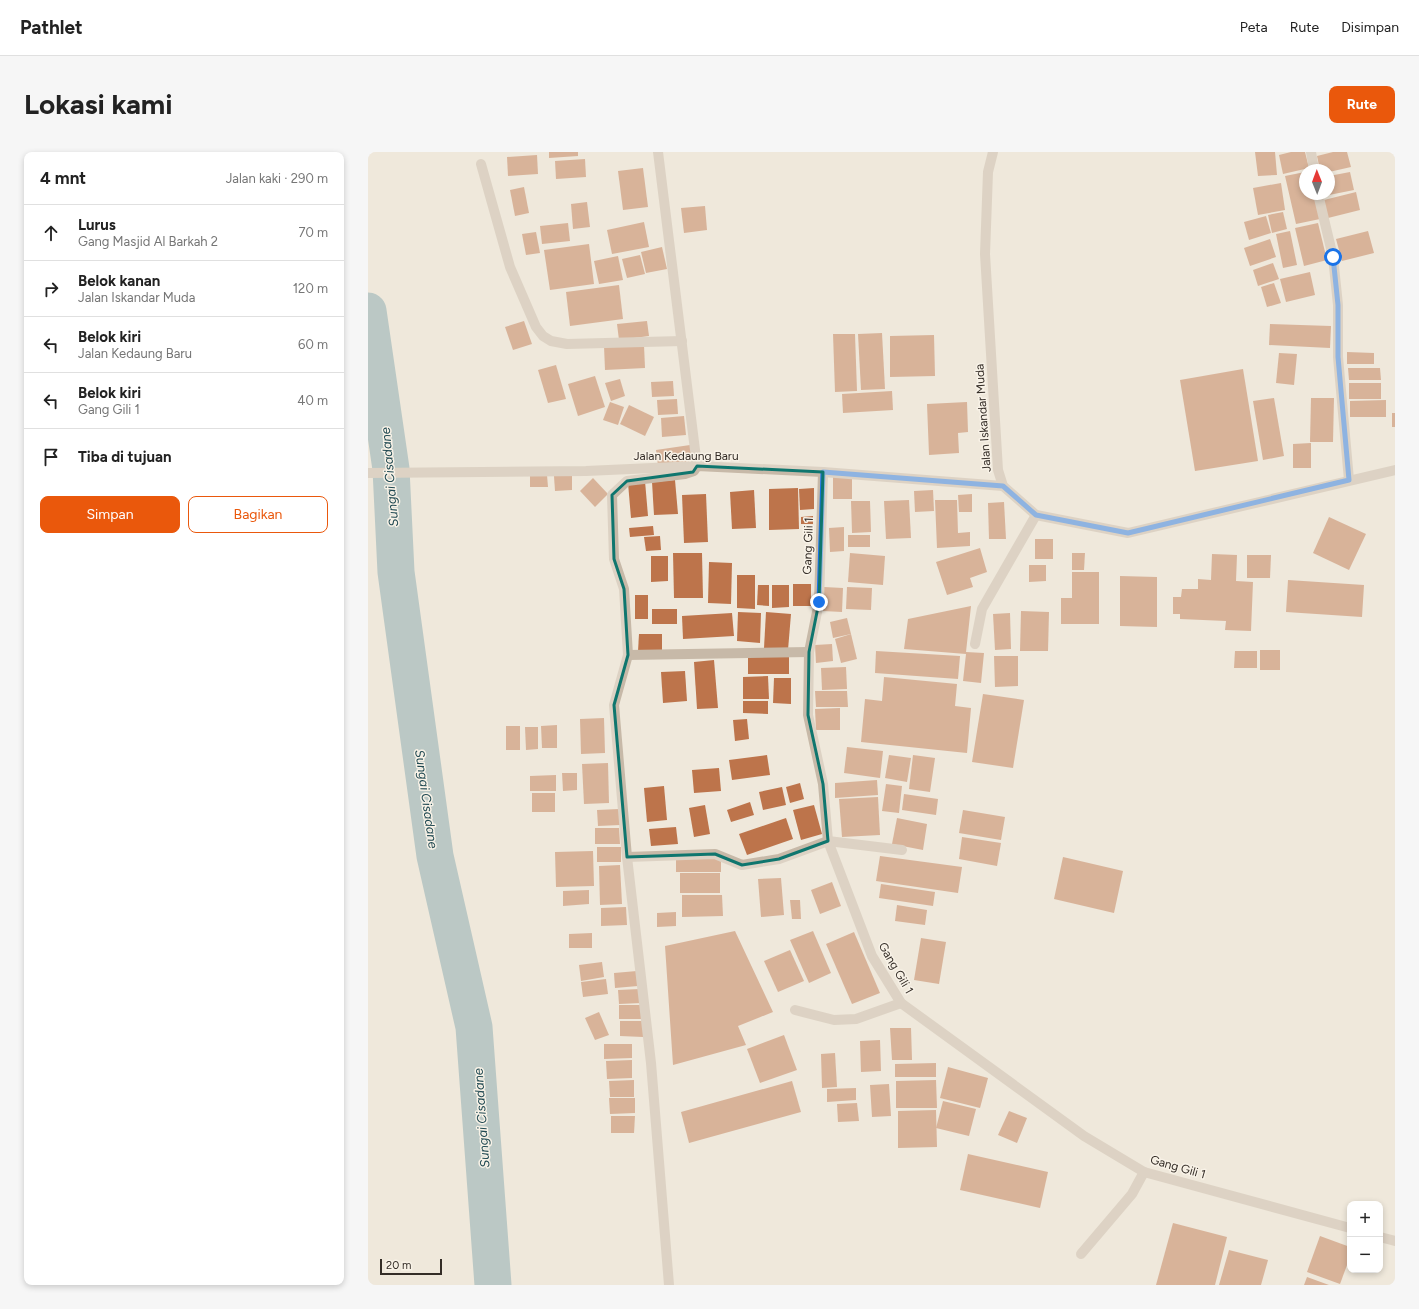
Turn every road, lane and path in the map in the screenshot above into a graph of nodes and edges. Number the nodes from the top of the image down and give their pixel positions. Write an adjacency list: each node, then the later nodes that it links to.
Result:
1 (658, 152): 7 (street)
2 (993, 152): 13 (street, Jalan Iskandar Muda)
3 (1311, 152): 5 (street)
4 (481, 164): 7 (street)
5 (1313, 164)
6 (1319, 200): 12 (street)
7 (682, 341): 8 (street)
8 (697, 466): 10 (street, Jalan Kedaung Baru); 11 (street, Jalan Kedaung Baru); 17 (street)
9 (1395, 470): 12 (street)
10 (823, 472): 13 (street, Jalan Kedaung Baru); 16 (street, Gang Gili 1)
11 (368, 473)
12 (1349, 480): 14 (street)
13 (1003, 486): 14 (street, Jalan Iskandar Muda)
14 (1036, 515): 15 (street)
15 (975, 644)
16 (809, 652): 17 (street); 18 (street, Gang Gili 1)
17 (628, 655): 20 (street)
18 (828, 841): 19 (street); 20 (street); 21 (street, Gang Gili 1)
19 (902, 850)
20 (627, 856): 28 (street)
21 (901, 1003): 22 (street); 23 (street, Gang Gili 1)
22 (795, 1010)
23 (1144, 1172): 24 (street, Gang Gili 1); 27 (street)
24 (1347, 1227)
25 (1383, 1238): 26 (street)
26 (1395, 1241)
27 (1081, 1254)
28 (669, 1285)

